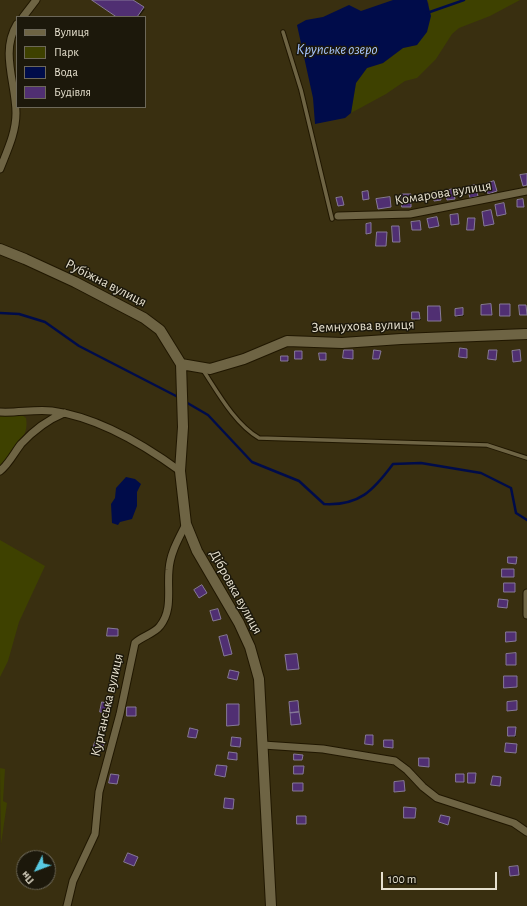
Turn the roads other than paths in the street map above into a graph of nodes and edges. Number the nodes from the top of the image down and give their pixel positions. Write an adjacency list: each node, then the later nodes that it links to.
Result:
1 (36, 0): 2 (street)
2 (24, 16)
3 (16, 26): 5 (street)
4 (283, 32): 7 (lane)
5 (0, 169)
6 (527, 192): 7 (street, Комарова вулиця)
7 (333, 218)
8 (0, 249): 10 (street, Рубіжна вулиця)
9 (527, 334): 11 (street, Земнухова вулиця)
10 (181, 364): 11 (street, Земнухова вулиця); 16 (street, Дібровка вулиця)
11 (202, 369): 14 (lane)
12 (0, 412): 13 (street)
13 (64, 413): 15 (street); 16 (street)
14 (527, 458)
15 (0, 471)
16 (180, 471): 17 (street, Дібровка вулиця)
17 (186, 524): 20 (street, Дібровка вулиця); 22 (street, Курганська вулиця)
18 (527, 593): 19 (street)
19 (527, 614)
20 (263, 745): 21 (street); 23 (street, Дібровка вулиця)
21 (527, 832)
22 (66, 906)
23 (271, 906)

